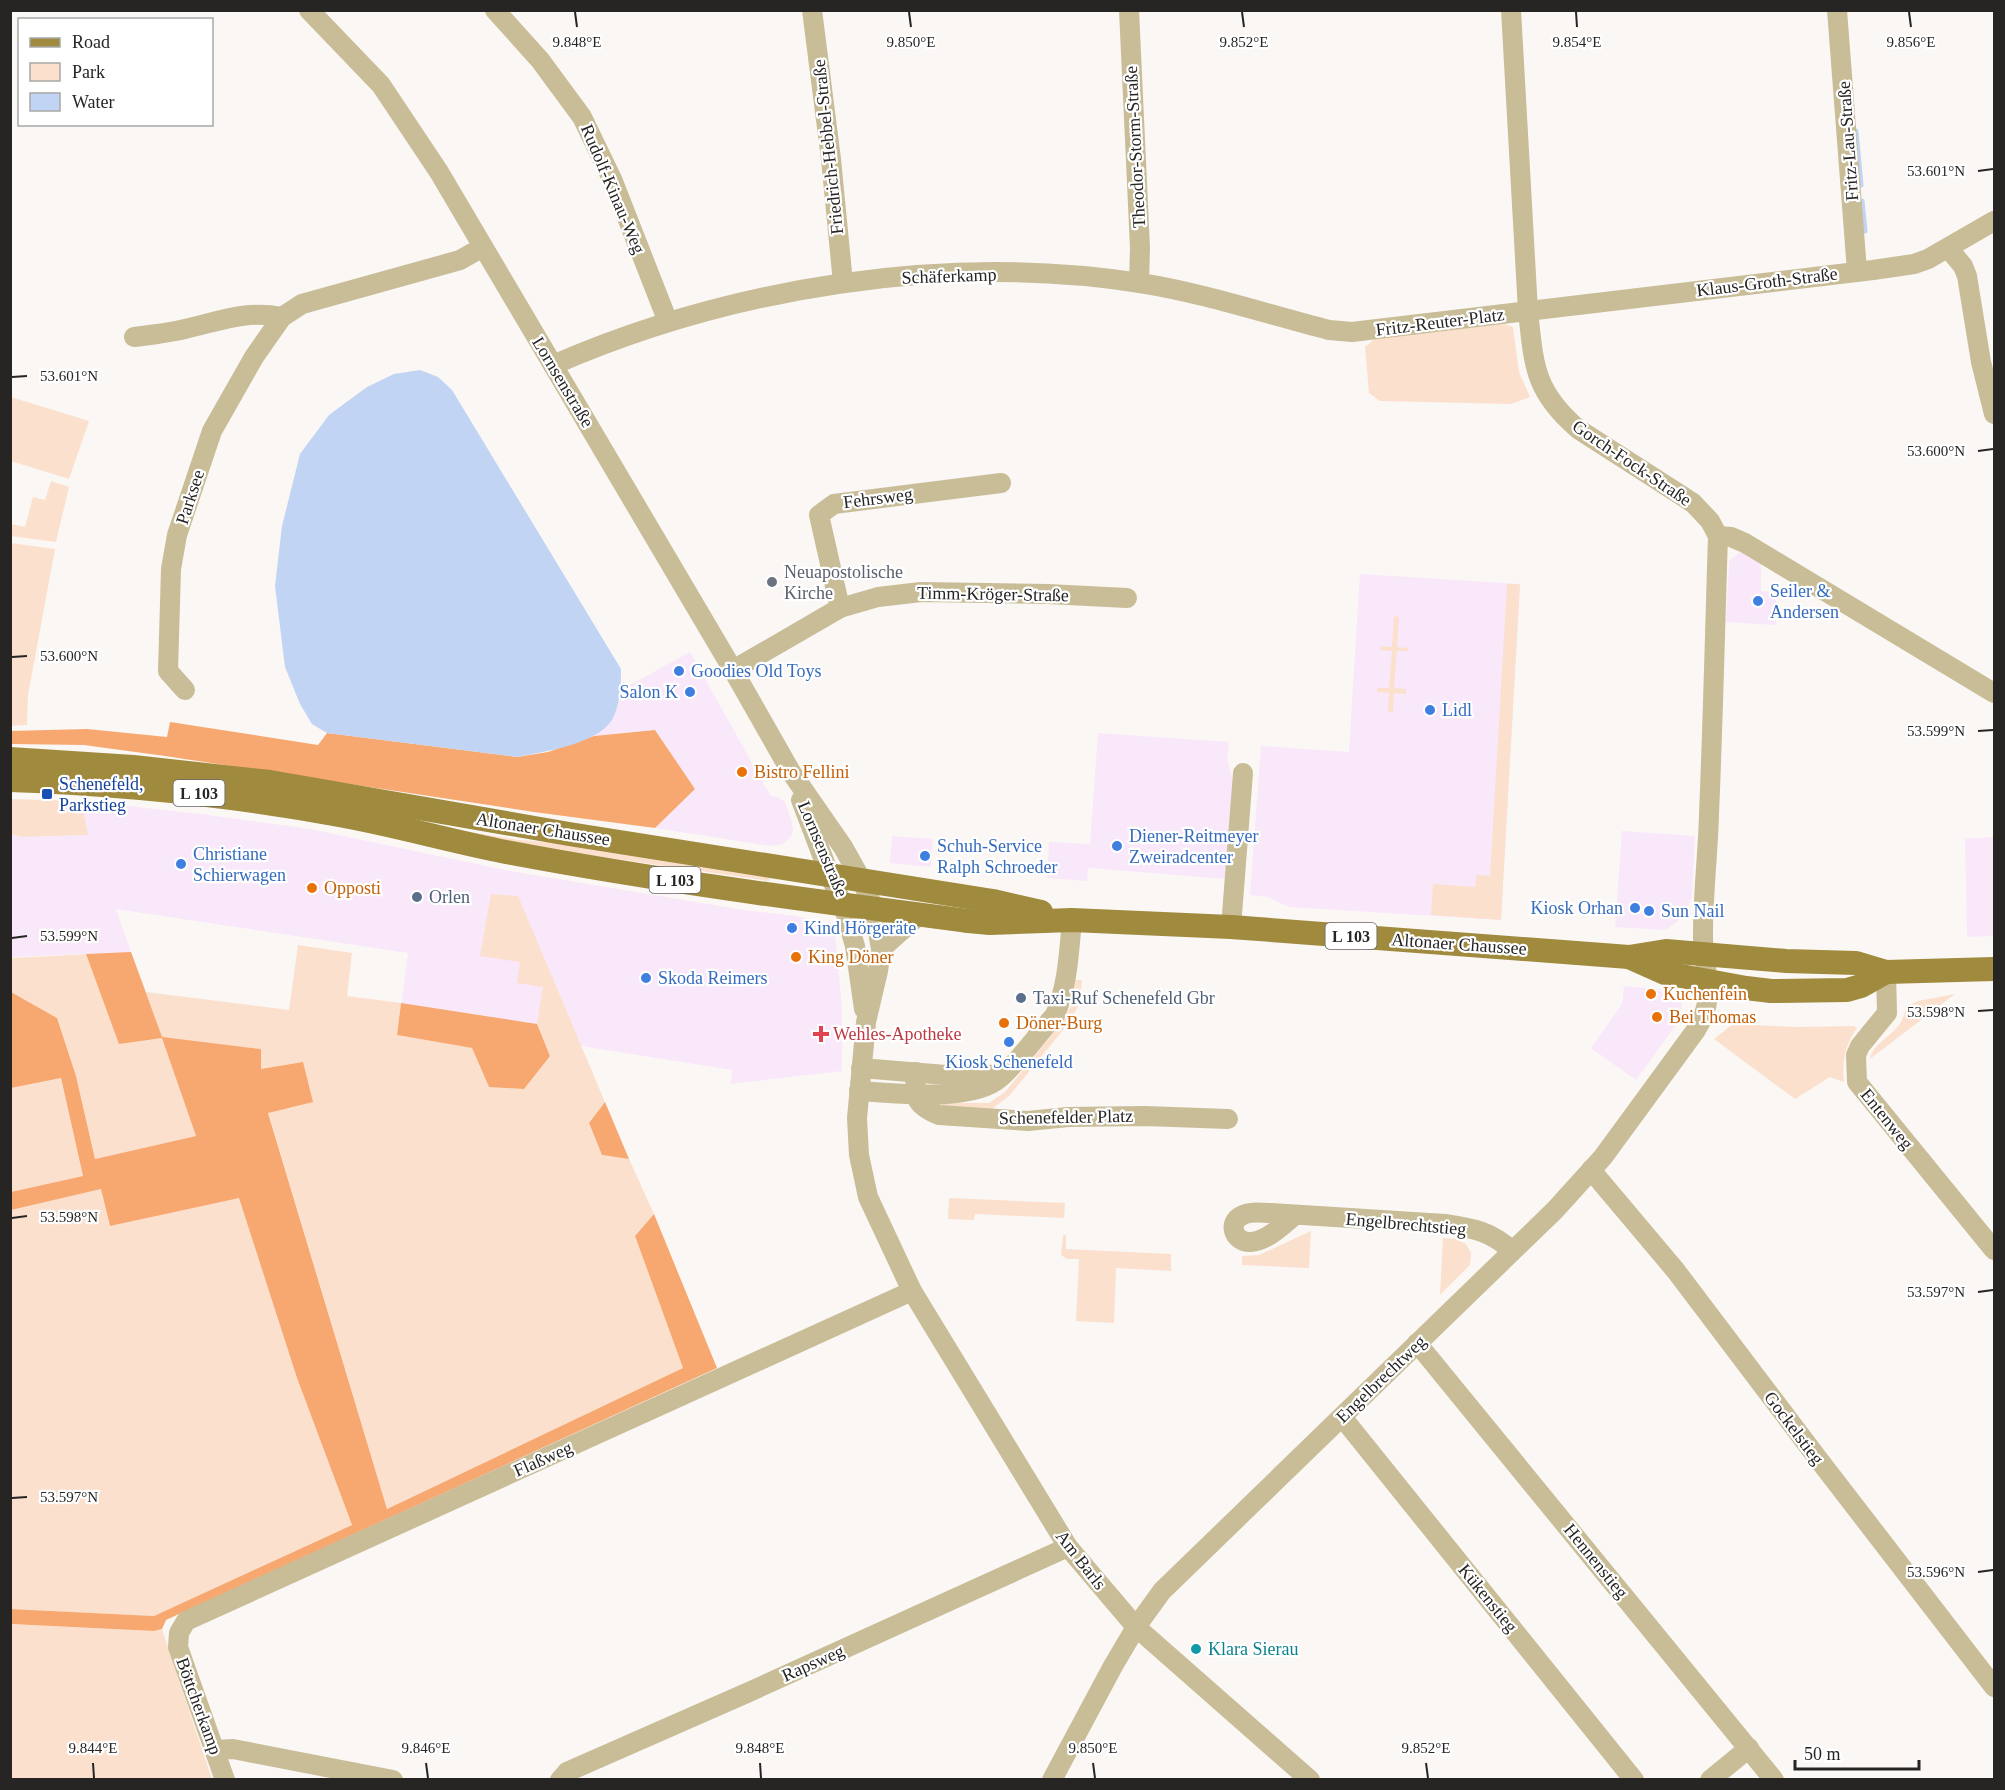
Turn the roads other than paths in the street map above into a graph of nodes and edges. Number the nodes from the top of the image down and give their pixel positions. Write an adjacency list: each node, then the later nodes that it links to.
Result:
1 (309, 10): 8 (street, Lornsenstraße)
2 (495, 10): 15 (street, Rudolf-Kinau-Weg)
3 (812, 10): 11 (street, Friedrich-Hebbel-Straße)
4 (1129, 10): 12 (street, Theodor-Storm-Straße)
5 (1511, 10): 13 (street, Gorch-Fock-Straße)
6 (1837, 10): 10 (street, Fritz-Lau-Straße)
7 (1995, 221): 9 (street, Klaus-Groth-Straße)
8 (483, 248): 14 (street, Parksee); 18 (street, Lornsenstraße)
9 (1948, 248): 10 (street, Klaus-Groth-Straße); 19 (street)
10 (1857, 271): 13 (street, Klaus-Groth-Straße)
11 (843, 283): 12 (street, Schäferkamp); 15 (street, Schäferkamp)
12 (1140, 283): 16 (street, Schäferkamp)
13 (1528, 311): 16 (street, Fritz-Reuter-Platz); 21 (street, Gorch-Fock-Straße)
14 (282, 317): 17 (street); 25 (street, Parksee)
15 (668, 322): 18 (street, Schäferkamp)
16 (1352, 332)
17 (134, 337)
18 (553, 365): 24 (street, Lornsenstraße)
19 (1995, 414)
20 (1001, 483): 23 (street, Fehrsweg)
21 (1718, 536): 26 (street); 39 (street)
22 (1127, 598): 23 (street, Timm-Kröger-Straße)
23 (840, 608): 24 (street, Timm-Kröger-Straße)
24 (733, 670): 28 (street, Lornsenstraße)
25 (185, 690)
26 (1995, 693)
27 (10, 759): 31 (main road, Altonaer Chaussee / L 103)
28 (791, 772): 31 (street, Lornsenstraße); 32 (street, Lornsenstraße)
29 (1243, 773): 37 (street)
30 (10, 780): 33 (main road, Altonaer Chaussee / L 103)
31 (830, 876): 32 (main road, Altonaer Chaussee / L 103); 33 (street, Lornsenstraße)
32 (862, 881): 33 (street, Lornsenstraße); 34 (street, Lornsenstraße); 36 (main road, Altonaer Chaussee / L 103)
33 (843, 905): 34 (main road, Altonaer Chaussee / L 103); 44 (street)
34 (874, 909): 35 (main road, Altonaer Chaussee / L 103); 38 (street)
35 (919, 915): 36 (main road, Altonaer Chaussee / L 103); 38 (street)
36 (1072, 920): 37 (main road, Altonaer Chaussee / L 103); 45 (street, Schenefelder Platz)
37 (1231, 927): 40 (main road, Altonaer Chaussee / L 103)
38 (881, 949): 44 (street)
39 (1705, 954): 40 (main road, Altonaer Chaussee / L 103); 42 (main road, Altonaer Chaussee); 43 (street, Engelbrechtweg)
40 (1629, 957): 43 (main road, Altonaer Chaussee / L 103)
41 (1995, 969): 42 (main road)
42 (1886, 972): 43 (main road, Altonaer Chaussee); 53 (street, Entenweg)
43 (1708, 982): 51 (street, Engelbrechtweg)
44 (866, 1022): 46 (street)
45 (1011, 1065): 47 (street, Schenefelder Platz); 49 (street, Schenefelder Platz)
46 (861, 1068): 47 (street, Schenefelder Platz); 48 (street)
47 (916, 1072): 49 (street)
48 (859, 1091): 49 (street, Schenefelder Platz); 55 (street)
49 (914, 1094): 50 (street, Schenefelder Platz)
50 (1228, 1119)
51 (1591, 1170): 54 (street, Engelbrechtweg); 61 (street, Gockelstieg)
52 (1295, 1215): 54 (street, Engelbrechtstieg)
53 (1995, 1250)
54 (1512, 1251): 56 (street, Engelbrechtweg)
55 (912, 1291): 58 (street, Am Barls); 60 (street, Flaßweg)
56 (1417, 1343): 57 (street, Engelbrechtweg); 62 (street, Hennenstieg)
57 (1342, 1417): 59 (street, Engelbrechtweg); 69 (street, Kükenstieg)
58 (1068, 1547): 59 (street, Am Barls); 66 (street, Rapsweg)
59 (1136, 1627): 67 (street, Engelbrechtweg); 68 (street, Am Barls)
60 (179, 1633): 63 (street, Böttcherkamp)
61 (1995, 1687)
62 (1749, 1748): 70 (street); 71 (street, Hennenstieg)
63 (215, 1750): 64 (street, Böttcherkamp); 65 (street)
64 (225, 1779)
65 (393, 1779)
66 (560, 1779)
67 (1052, 1779)
68 (1310, 1779)
69 (1635, 1779)
70 (1710, 1779)
71 (1774, 1779)

